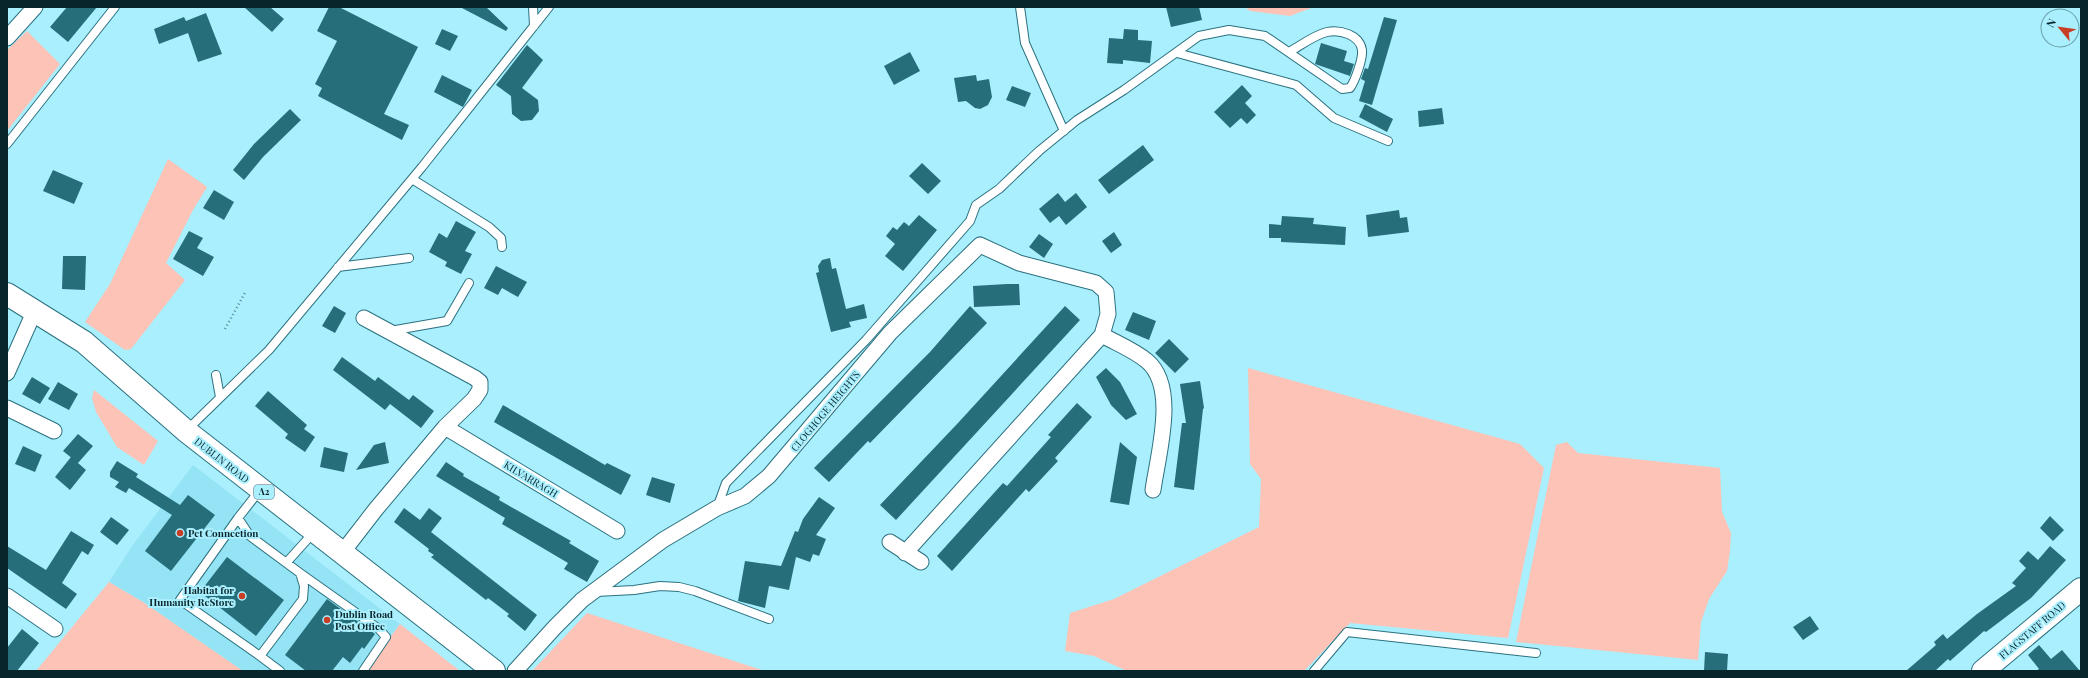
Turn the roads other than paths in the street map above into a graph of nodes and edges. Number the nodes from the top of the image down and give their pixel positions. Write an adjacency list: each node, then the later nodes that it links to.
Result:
1 (36, 7): 7 (street)
2 (115, 7): 12 (lane)
3 (533, 7): 6 (lane)
4 (549, 7): 6 (lane)
5 (1020, 7): 10 (lane)
6 (534, 26): 13 (lane)
7 (7, 38)
8 (1289, 52): 8 (lane); 9 (lane)
9 (1177, 53): 10 (lane); 11 (lane)
10 (1064, 131): 32 (lane)
11 (1388, 141)
12 (7, 144)
13 (412, 179): 14 (lane); 16 (lane)
14 (502, 247)
15 (409, 258): 16 (lane)
16 (338, 267): 25 (lane)
17 (469, 283): 21 (lane)
18 (7, 294): 19 (main road, DUBLIN ROAD / A2)
19 (35, 310): 23 (street); 29 (main road, DUBLIN ROAD / A2)
20 (364, 318): 21 (street)
21 (390, 332): 27 (street)
22 (1102, 335): 31 (street); 32 (street, CLOGHOGE HEIGHTS); 38 (street, CLOGHOGE HEIGHTS)
23 (7, 373)
24 (216, 375): 25 (lane)
25 (220, 397): 29 (lane)
26 (7, 408): 28 (street)
27 (445, 427): 34 (street, KILVARRAGH); 37 (street)
28 (54, 431)
29 (186, 431): 30 (main road, DUBLIN ROAD / A2)
30 (261, 490): 33 (lane); 35 (main road, DUBLIN ROAD / A2)
31 (1153, 490)
32 (717, 508): 43 (street, CLOGHOGE HEIGHTS)
33 (238, 518): 39 (lane); 48 (lane)
34 (617, 531)
35 (315, 532): 37 (main road, DUBLIN ROAD / A2); 39 (lane)
36 (890, 542): 38 (street)
37 (342, 552): 51 (main road, DUBLIN ROAD / A2)
38 (905, 553): 40 (street)
39 (287, 562): 41 (lane)
40 (921, 562)
41 (300, 573): 48 (lane); 50 (lane)
42 (2081, 589): 54 (main road, FLAGSTAFF ROAD)
43 (593, 592): 45 (lane); 52 (street, CLOGHOGE HEIGHTS)
44 (9, 601): 46 (street)
45 (769, 619)
46 (55, 629)
47 (1536, 653): 53 (lane)
48 (260, 656): 49 (lane)
49 (280, 671)
50 (363, 671)
51 (494, 671)
52 (515, 671)
53 (1314, 671)
54 (1983, 671)

